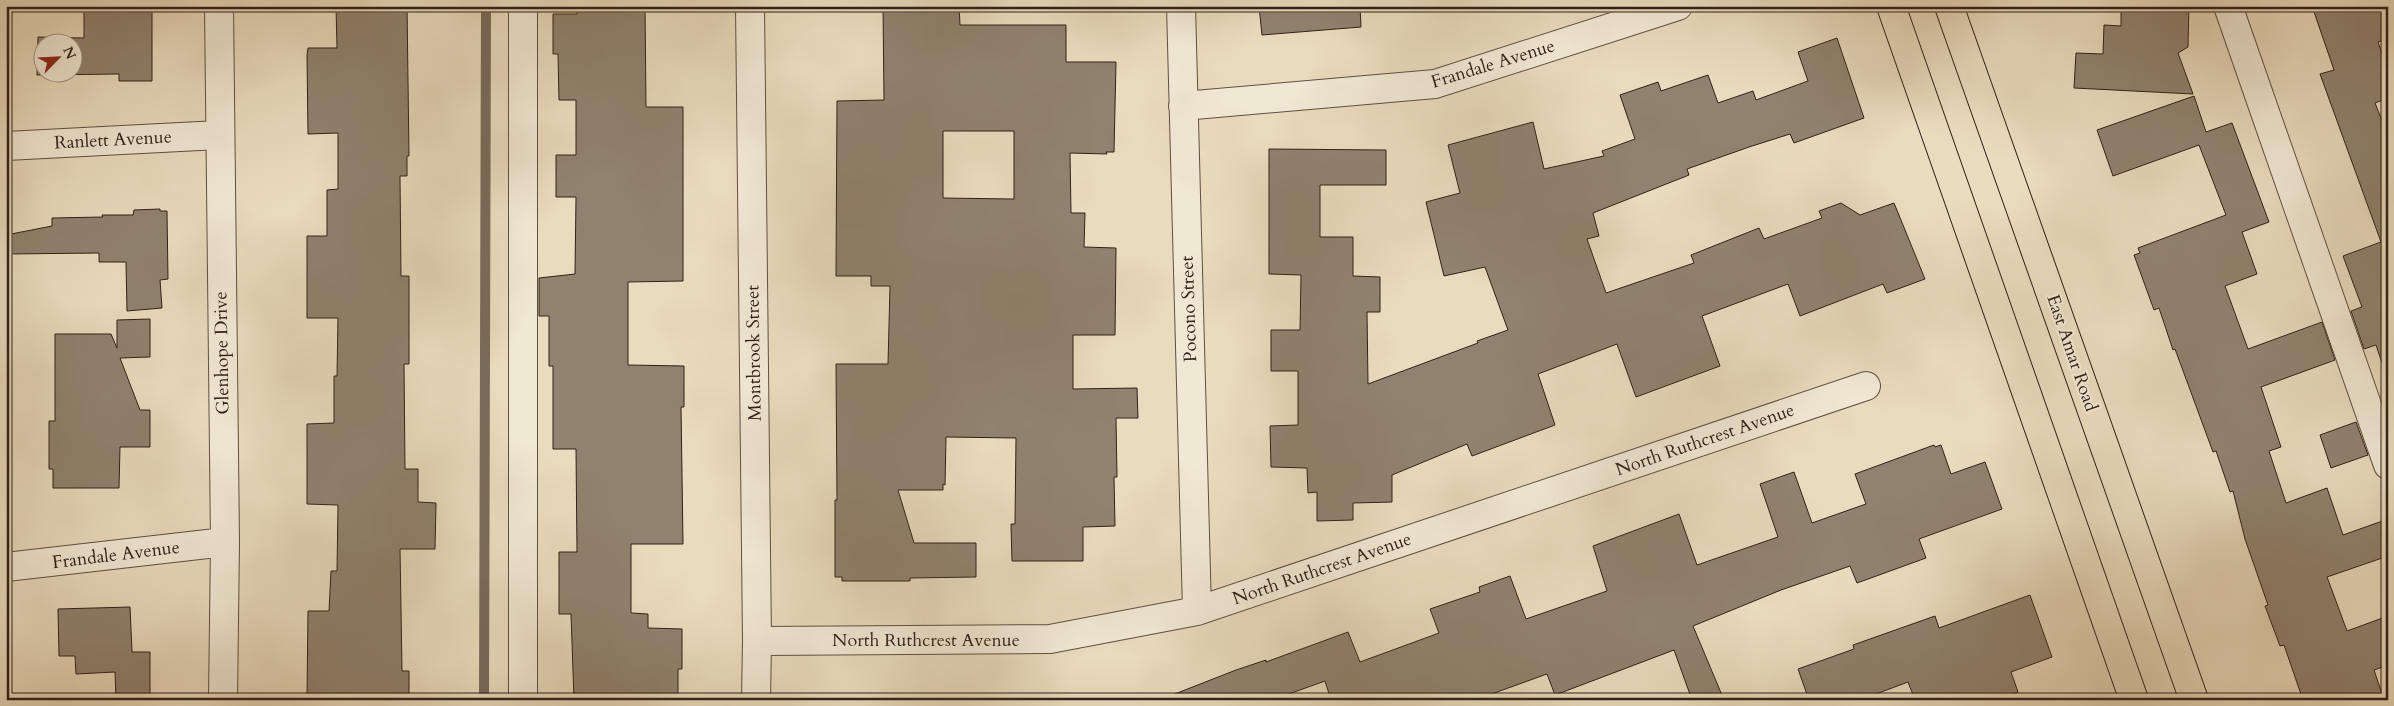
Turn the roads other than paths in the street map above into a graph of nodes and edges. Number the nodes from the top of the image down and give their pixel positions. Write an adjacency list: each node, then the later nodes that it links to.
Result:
1 (219, 6): 10 (street, Glenhope Drive)
2 (523, 6): 19 (street)
3 (750, 6): 17 (street, Montbrook Street)
4 (1181, 6): 9 (street, Pocono Street)
5 (1678, 6): 9 (street, Frandale Avenue)
6 (1891, 6): 21 (main road)
7 (1949, 6): 22 (main road, East Amar Road)
8 (2228, 6): 13 (street)
9 (1183, 106): 16 (street, Pocono Street)
10 (219, 135): 11 (street, Ranlett Avenue); 14 (street, Glenhope Drive)
11 (6, 146)
12 (1866, 386): 16 (street, North Ruthcrest Avenue)
13 (2388, 465)
14 (225, 542): 15 (street, Frandale Avenue); 18 (street, Glenhope Drive)
15 (6, 567)
16 (1197, 611): 17 (street, North Ruthcrest Avenue)
17 (757, 641): 20 (street, Montbrook Street)
18 (223, 700)
19 (523, 700)
20 (756, 700)
21 (2134, 700)
22 (2194, 700)

